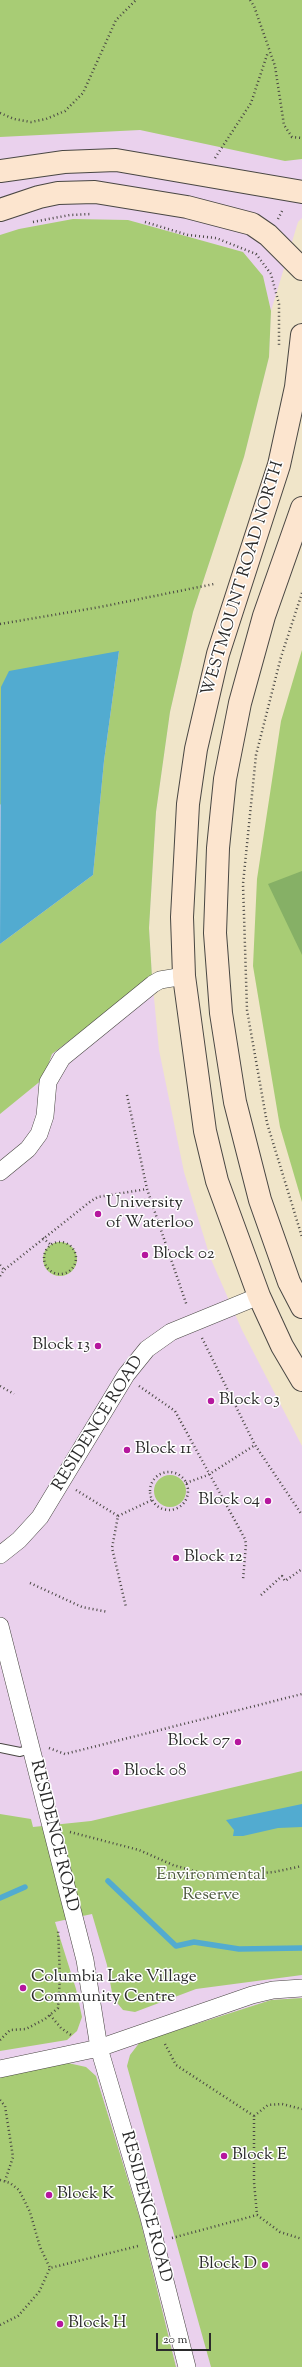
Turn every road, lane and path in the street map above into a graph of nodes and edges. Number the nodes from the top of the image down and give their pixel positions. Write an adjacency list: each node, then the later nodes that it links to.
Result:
1 (136, 0): 4 (path)
2 (250, 0): 3 (path)
3 (268, 52): 5 (path); 6 (path)
4 (0, 113)
5 (302, 138)
6 (215, 158)
7 (0, 171): 8 (main road)
8 (302, 192)
9 (284, 204): 14 (path)
10 (0, 210): 15 (main road)
11 (98, 214): 13 (path)
12 (140, 221): 17 (path)
13 (26, 223)
14 (275, 224)
15 (302, 269)
16 (302, 334): 22 (main road, WESTMOUNT ROAD NORTH)
17 (279, 342)
18 (302, 508): 33 (main road, WESTMOUNT ROAD NORTH)
19 (214, 584): 21 (path)
20 (302, 593): 26 (path)
21 (0, 624)
22 (184, 976): 24 (street); 32 (main road, WESTMOUNT ROAD NORTH)
23 (127, 1096): 25 (path)
24 (0, 1172)
25 (147, 1189): 27 (path); 34 (path)
26 (302, 1237)
27 (43, 1238): 28 (path); 30 (path)
28 (51, 1245): 28 (path)
29 (0, 1265): 30 (path)
30 (4, 1270): 31 (path)
31 (0, 1276)
32 (259, 1296): 36 (main road, WESTMOUNT ROAD NORTH); 42 (street, RESIDENCE ROAD)
33 (302, 1307)
34 (188, 1309)
35 (199, 1334): 40 (path)
36 (302, 1380)
37 (134, 1382): 41 (path)
38 (0, 1386): 39 (path)
39 (14, 1394)
40 (255, 1445): 41 (path); 45 (path)
41 (208, 1475): 43 (path); 49 (path)
42 (62, 1481): 46 (path); 47 (street, RESIDENCE ROAD)
43 (186, 1483): 44 (path); 44 (path)
44 (152, 1500): 46 (path)
45 (302, 1515)
46 (118, 1516): 52 (path)
47 (0, 1555)
48 (302, 1569): 51 (path)
49 (243, 1580)
50 (30, 1583): 53 (path)
51 (261, 1595)
52 (126, 1607)
53 (108, 1612)
54 (0, 1626): 56 (street, RESIDENCE ROAD)
55 (302, 1694): 56 (path)
56 (30, 1745): 57 (lane); 58 (street, RESIDENCE ROAD)
57 (0, 1748)
58 (51, 1826): 59 (path); 64 (street, RESIDENCE ROAD)
59 (302, 1866)
60 (57, 1923): 63 (path)
61 (302, 1988): 62 (street)
62 (158, 2028): 64 (street); 68 (path)
63 (0, 2040)
64 (99, 2048): 65 (street); 73 (street, RESIDENCE ROAD)
65 (0, 2069)
66 (0, 2100): 70 (path)
67 (302, 2108): 68 (path)
68 (254, 2116): 71 (path)
69 (0, 2180): 70 (path)
70 (5, 2181): 72 (path)
71 (257, 2215)
72 (50, 2268)
73 (187, 2367)

